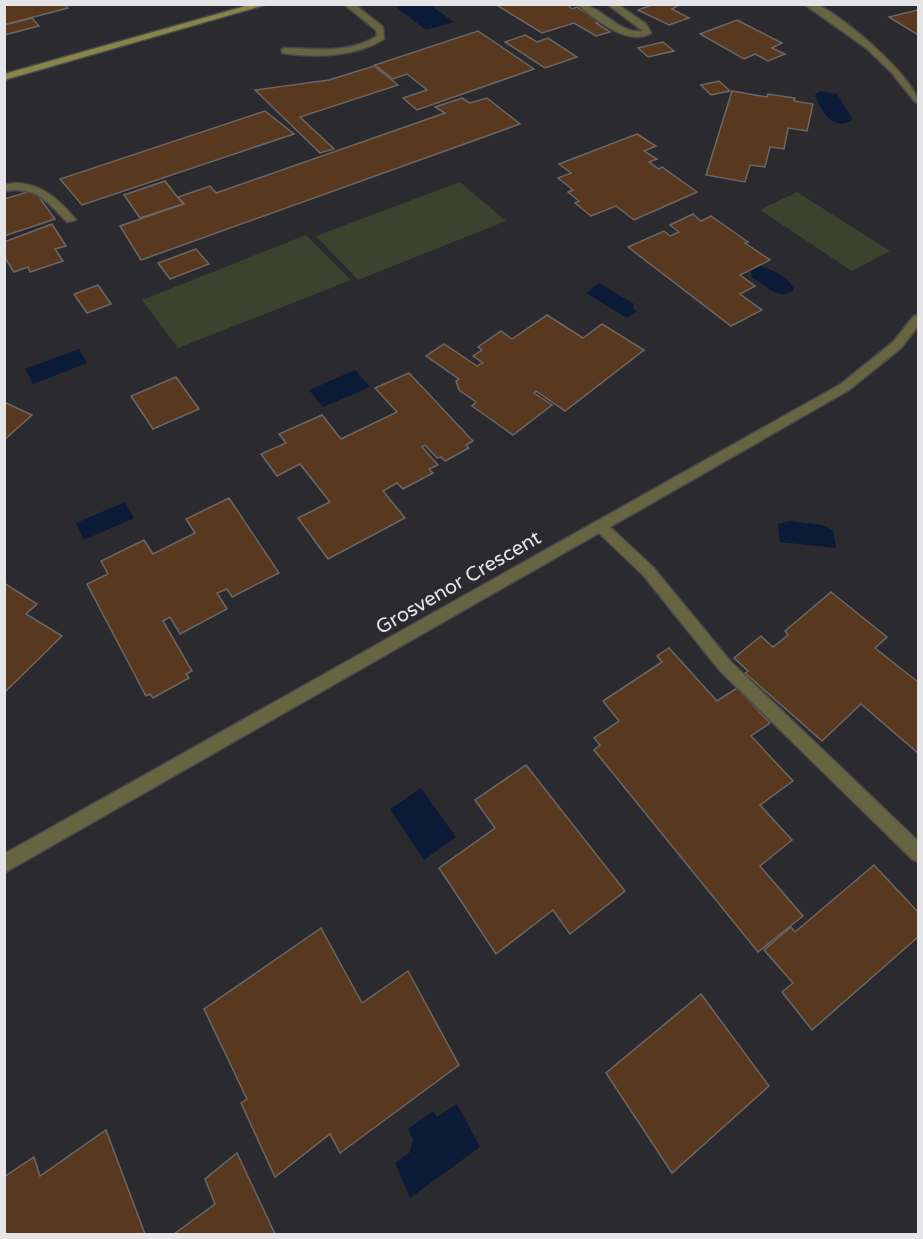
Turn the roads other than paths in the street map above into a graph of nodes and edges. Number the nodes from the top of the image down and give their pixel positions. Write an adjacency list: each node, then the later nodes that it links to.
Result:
1 (264, 4): 7 (main road)
2 (348, 4): 6 (street)
3 (581, 4): 4 (street)
4 (611, 4)
5 (808, 4): 8 (street)
6 (285, 51)
7 (4, 77)
8 (918, 100)
9 (4, 188): 10 (street)
10 (71, 220)
11 (918, 319): 12 (street, Grosvenor Crescent)
12 (600, 526): 13 (street); 14 (street, Grosvenor Crescent)
13 (918, 853)
14 (4, 864)

